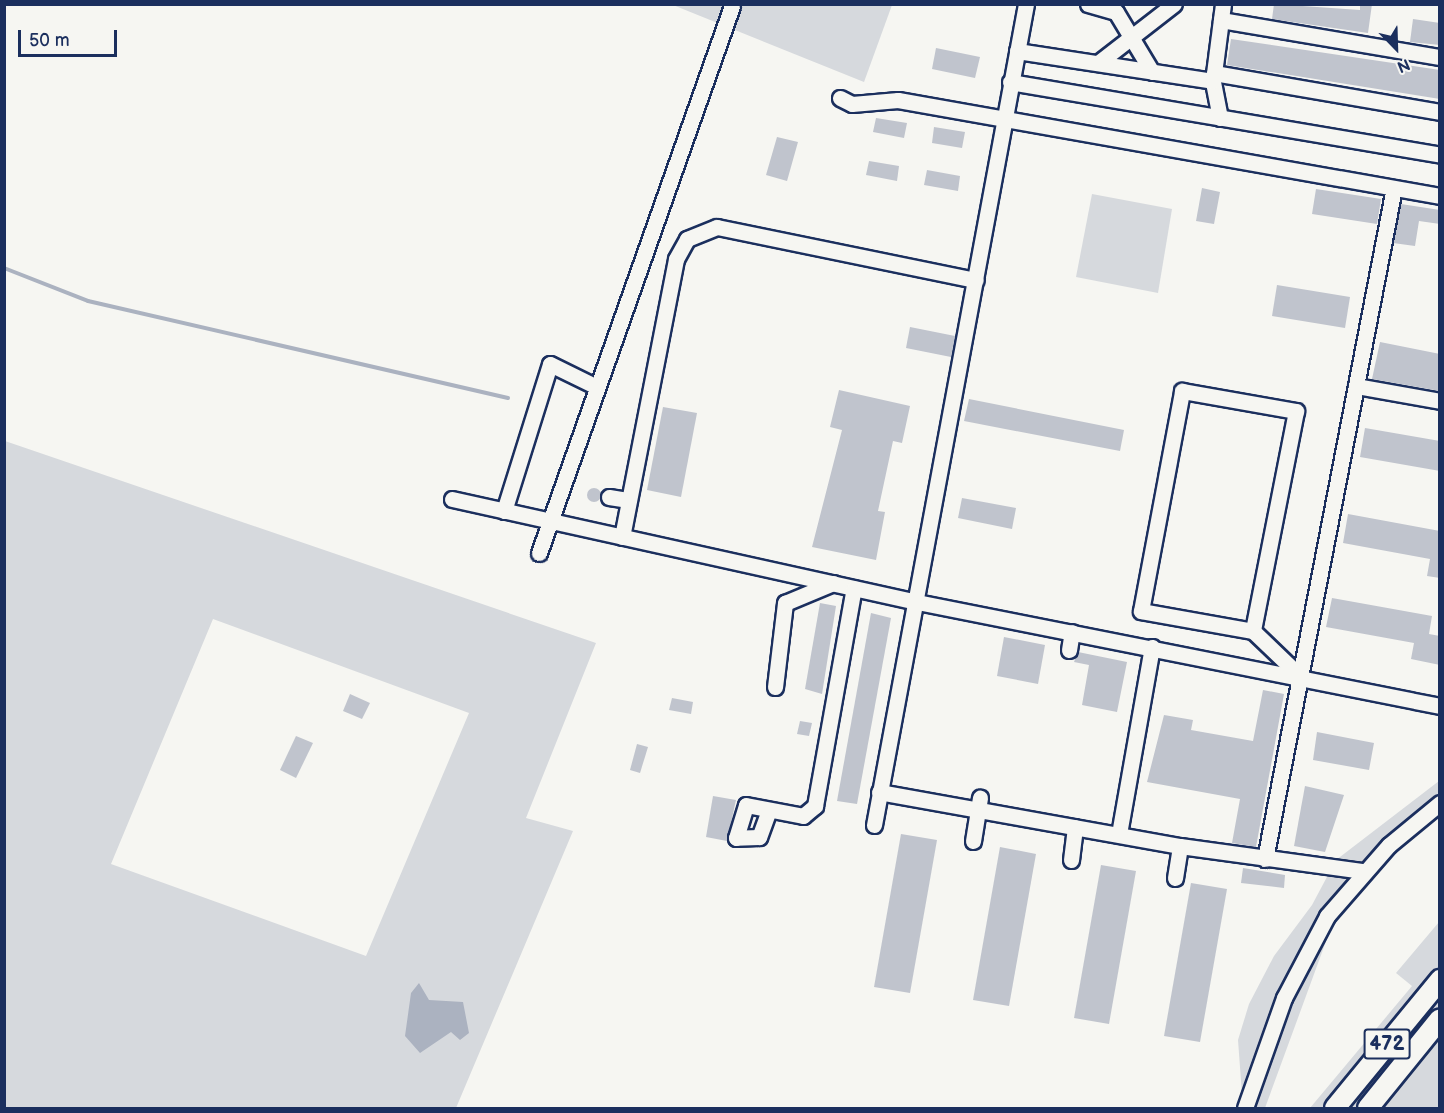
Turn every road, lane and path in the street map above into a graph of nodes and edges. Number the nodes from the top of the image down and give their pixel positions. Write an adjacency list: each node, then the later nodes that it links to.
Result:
1 (1026, 4): 8 (lane)
2 (1088, 4): 7 (lane)
3 (1174, 4): 7 (lane)
4 (1223, 4): 6 (lane)
5 (732, 6): 23 (lane)
6 (1221, 20): 9 (lane); 12 (lane)
7 (1131, 37): 10 (lane); 11 (lane)
8 (1017, 51): 10 (lane); 13 (lane)
9 (1440, 57)
10 (1098, 63): 11 (lane)
11 (1152, 72): 12 (lane)
12 (1213, 77): 15 (lane); 16 (lane)
13 (1010, 82): 16 (lane); 17 (lane)
14 (840, 98): 17 (lane)
15 (1440, 112)
16 (1220, 118): 18 (lane)
17 (1002, 120): 19 (lane); 21 (lane)
18 (1440, 155)
19 (1394, 188): 20 (lane); 22 (lane)
20 (1440, 196)
21 (976, 280): 27 (lane); 34 (lane)
22 (1356, 386): 24 (lane); 39 (lane)
23 (597, 387): 28 (lane); 29 (lane)
24 (1440, 401)
25 (609, 497): 27 (lane)
26 (452, 499): 28 (lane)
27 (629, 500): 30 (lane)
28 (504, 511): 29 (lane)
29 (549, 522): 30 (lane); 31 (lane)
30 (623, 542): 32 (lane)
31 (538, 553)
32 (833, 583): 33 (lane); 40 (lane)
33 (854, 588): 34 (lane); 45 (lane)
34 (912, 601): 36 (lane); 42 (lane)
35 (1253, 630): 35 (lane); 39 (lane)
36 (1072, 632): 37 (lane); 38 (lane)
37 (1152, 647): 39 (lane); 48 (lane)
38 (1069, 650)
39 (1301, 677): 41 (lane); 51 (lane)
40 (775, 687)
41 (1440, 706)
42 (879, 792): 44 (lane); 46 (lane)
43 (1440, 803): 53 (lane)
44 (979, 805): 47 (lane); 49 (lane)
45 (769, 810)
46 (874, 825)
47 (1075, 827): 48 (lane); 52 (lane)
48 (1119, 834): 50 (lane)
49 (973, 841)
50 (1180, 846): 51 (lane); 54 (lane)
51 (1265, 859): 53 (lane)
52 (1071, 860)
53 (1364, 871): 57 (lane)
54 (1175, 878)
55 (1440, 980): 58 (main road, 472)
56 (1440, 1019): 59 (main road, 472)
57 (1245, 1108)
58 (1335, 1108)
59 (1368, 1108)

